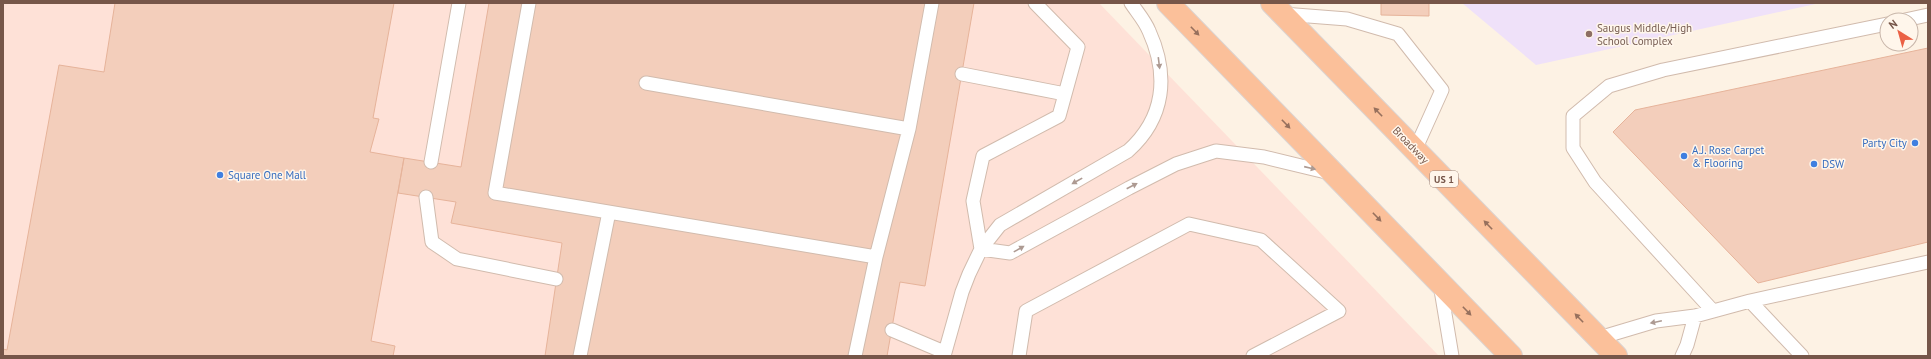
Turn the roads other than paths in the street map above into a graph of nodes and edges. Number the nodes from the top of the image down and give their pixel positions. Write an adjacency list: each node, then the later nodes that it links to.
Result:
1 (459, 3): 14 (lane)
2 (529, 3): 17 (lane)
3 (932, 3): 12 (lane)
4 (1035, 3): 11 (lane)
5 (1131, 3): 18 (lane, one-way to 18)
6 (1168, 3): 15 (highway, one-way to 15)
7 (1277, 9): 13 (highway, Broadway / US 1, one-way to 7); 13 (lane)
8 (1879, 26): 24 (lane)
9 (962, 74): 11 (lane)
10 (646, 82): 12 (lane)
11 (1066, 94): 18 (lane)
12 (909, 129): 19 (lane)
13 (1415, 150): 27 (highway, Broadway / US 1, one-way to 13)
14 (431, 162)
15 (1334, 174): 18 (lane, one-way to 15); 22 (highway, one-way to 22)
16 (426, 197): 21 (lane)
17 (609, 212): 19 (lane); 29 (lane)
18 (981, 249): 28 (lane)
19 (876, 257): 30 (lane)
20 (1928, 262): 23 (lane)
21 (556, 280)
22 (1439, 282): 33 (lane); 34 (highway, one-way to 34)
23 (1750, 301): 24 (lane); 37 (lane)
24 (1713, 311): 25 (lane)
25 (1694, 316): 27 (lane, one-way to 27); 36 (lane)
26 (892, 330): 28 (lane)
27 (1599, 338): 35 (highway, Broadway / US 1)
28 (944, 354)
29 (580, 356)
30 (855, 356)
31 (1019, 356): 32 (lane)
32 (1253, 356)
33 (1452, 356)
34 (1511, 356)
35 (1616, 356)
36 (1682, 356)
37 (1802, 356)

